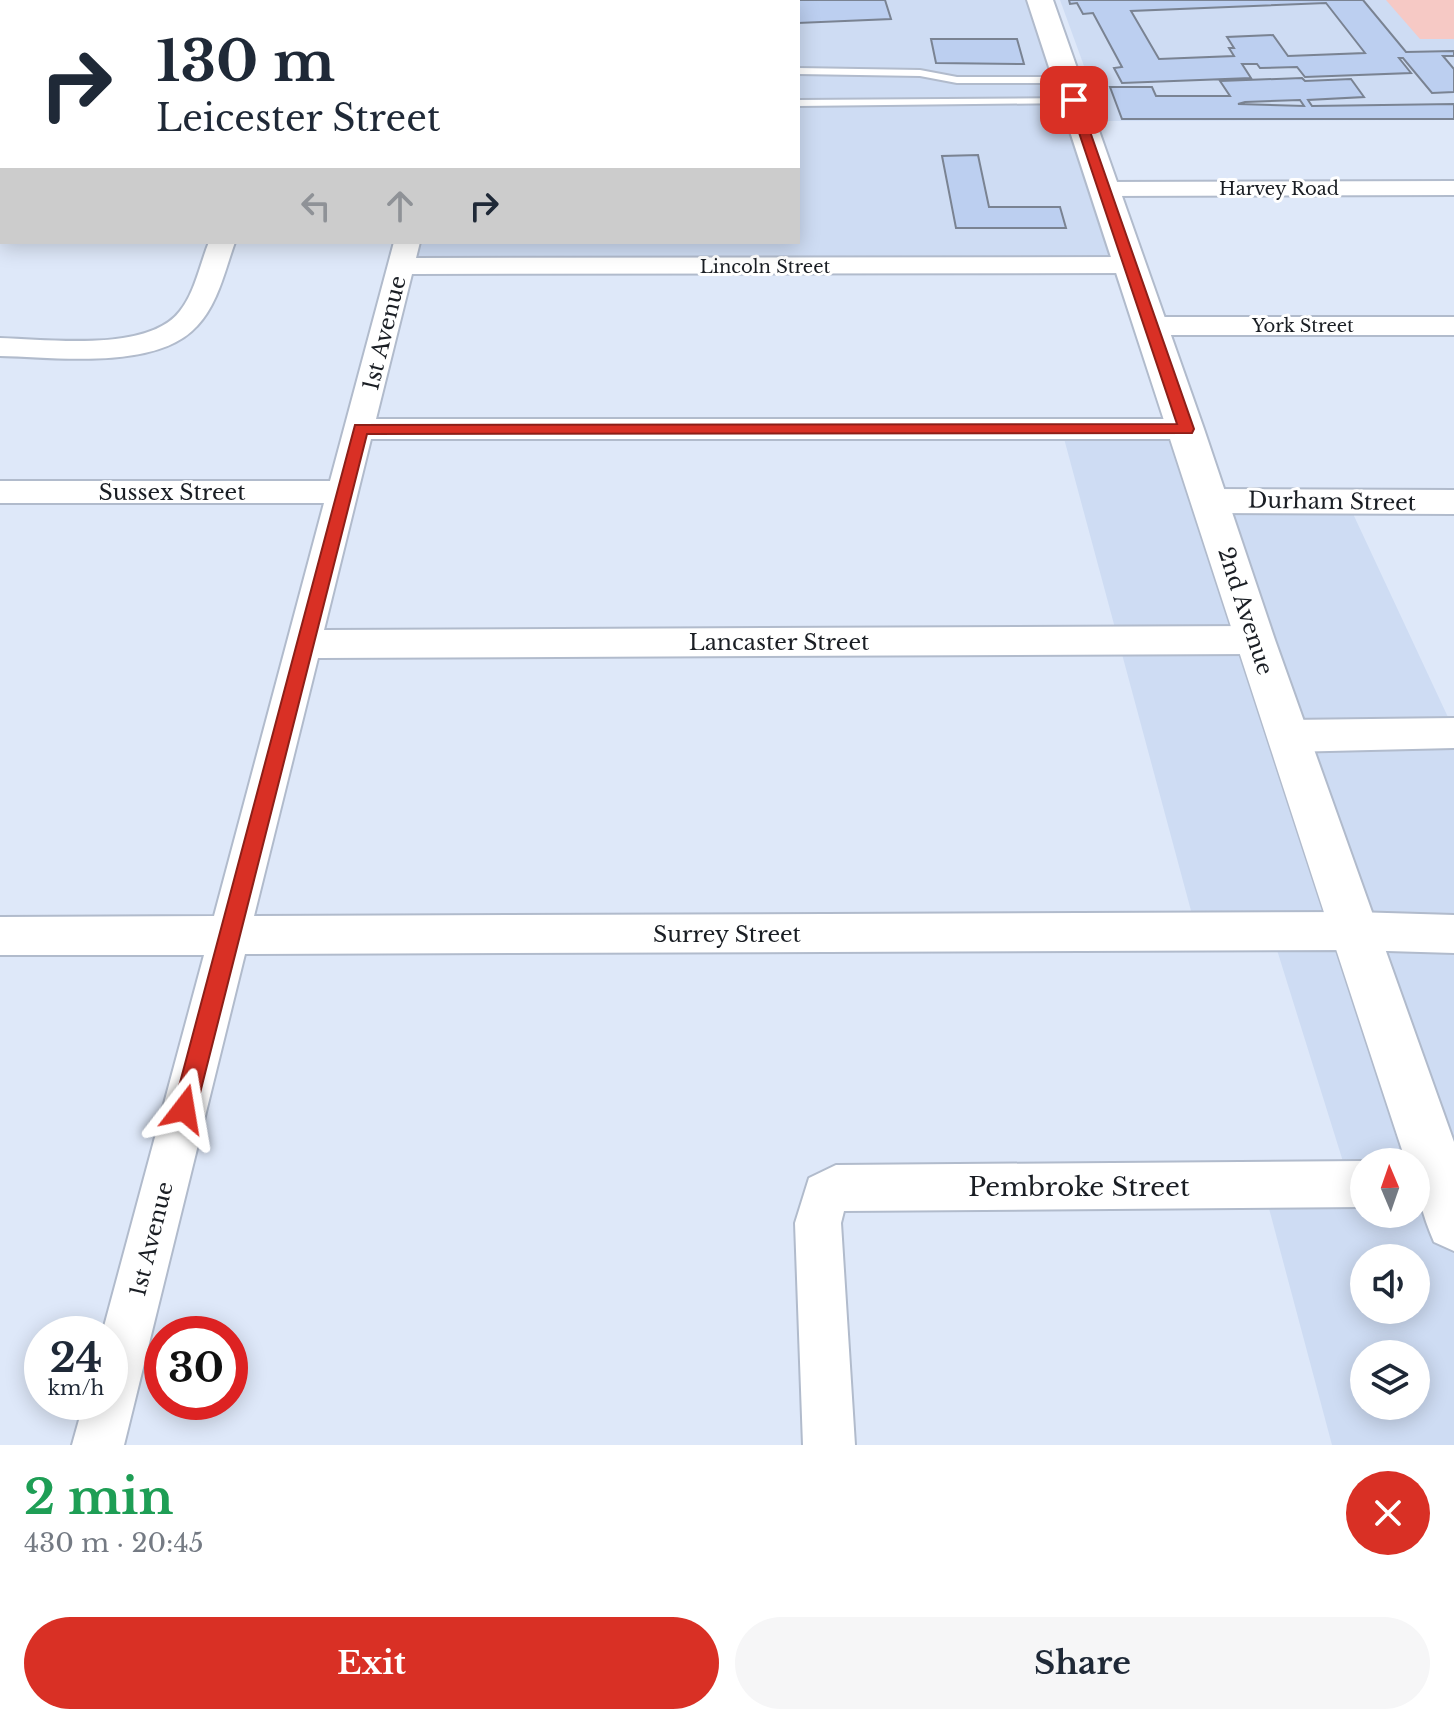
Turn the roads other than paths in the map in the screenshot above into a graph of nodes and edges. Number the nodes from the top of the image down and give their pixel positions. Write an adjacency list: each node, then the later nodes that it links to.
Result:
1 (1040, 0): 3 (street, 2nd Avenue)
2 (800, 71): 3 (lane)
3 (1070, 90): 4 (lane); 6 (street, 2nd Avenue)
4 (800, 103)
5 (1454, 188): 6 (street, Harvey Road)
6 (1103, 189): 9 (street, 2nd Avenue)
7 (221, 244): 12 (street)
8 (404, 254): 9 (street, Lincoln Street); 13 (street, 1st Avenue)
9 (1130, 265): 10 (street, 2nd Avenue)
10 (1152, 326): 11 (street, York Street); 14 (street, 2nd Avenue)
11 (1454, 326)
12 (0, 347)
13 (360, 429): 14 (street); 16 (street, 1st Avenue)
14 (1186, 429): 17 (street, 2nd Avenue)
15 (0, 492): 16 (street, Sussex Street)
16 (343, 492): 20 (street, 1st Avenue)
17 (1210, 501): 18 (street, Durham Street); 19 (street, 2nd Avenue)
18 (1454, 502)
19 (1254, 640): 20 (street, Lancaster Street); 22 (street, 2nd Avenue)
20 (304, 644): 25 (street, 1st Avenue)
21 (1454, 733): 22 (street)
22 (1288, 736): 23 (street, 2nd Avenue)
23 (1354, 931): 24 (street, Surrey Street); 25 (street, Surrey Street); 28 (street, 2nd Avenue)
24 (1454, 934)
25 (229, 935): 26 (street, Surrey Street); 29 (street, 1st Avenue)
26 (0, 936)
27 (1350, 1184): 32 (street, Pembroke Street)
28 (1441, 1190)
29 (128, 1331)
30 (105, 1420): 31 (street, 1st Avenue)
31 (98, 1445)
32 (829, 1445)

